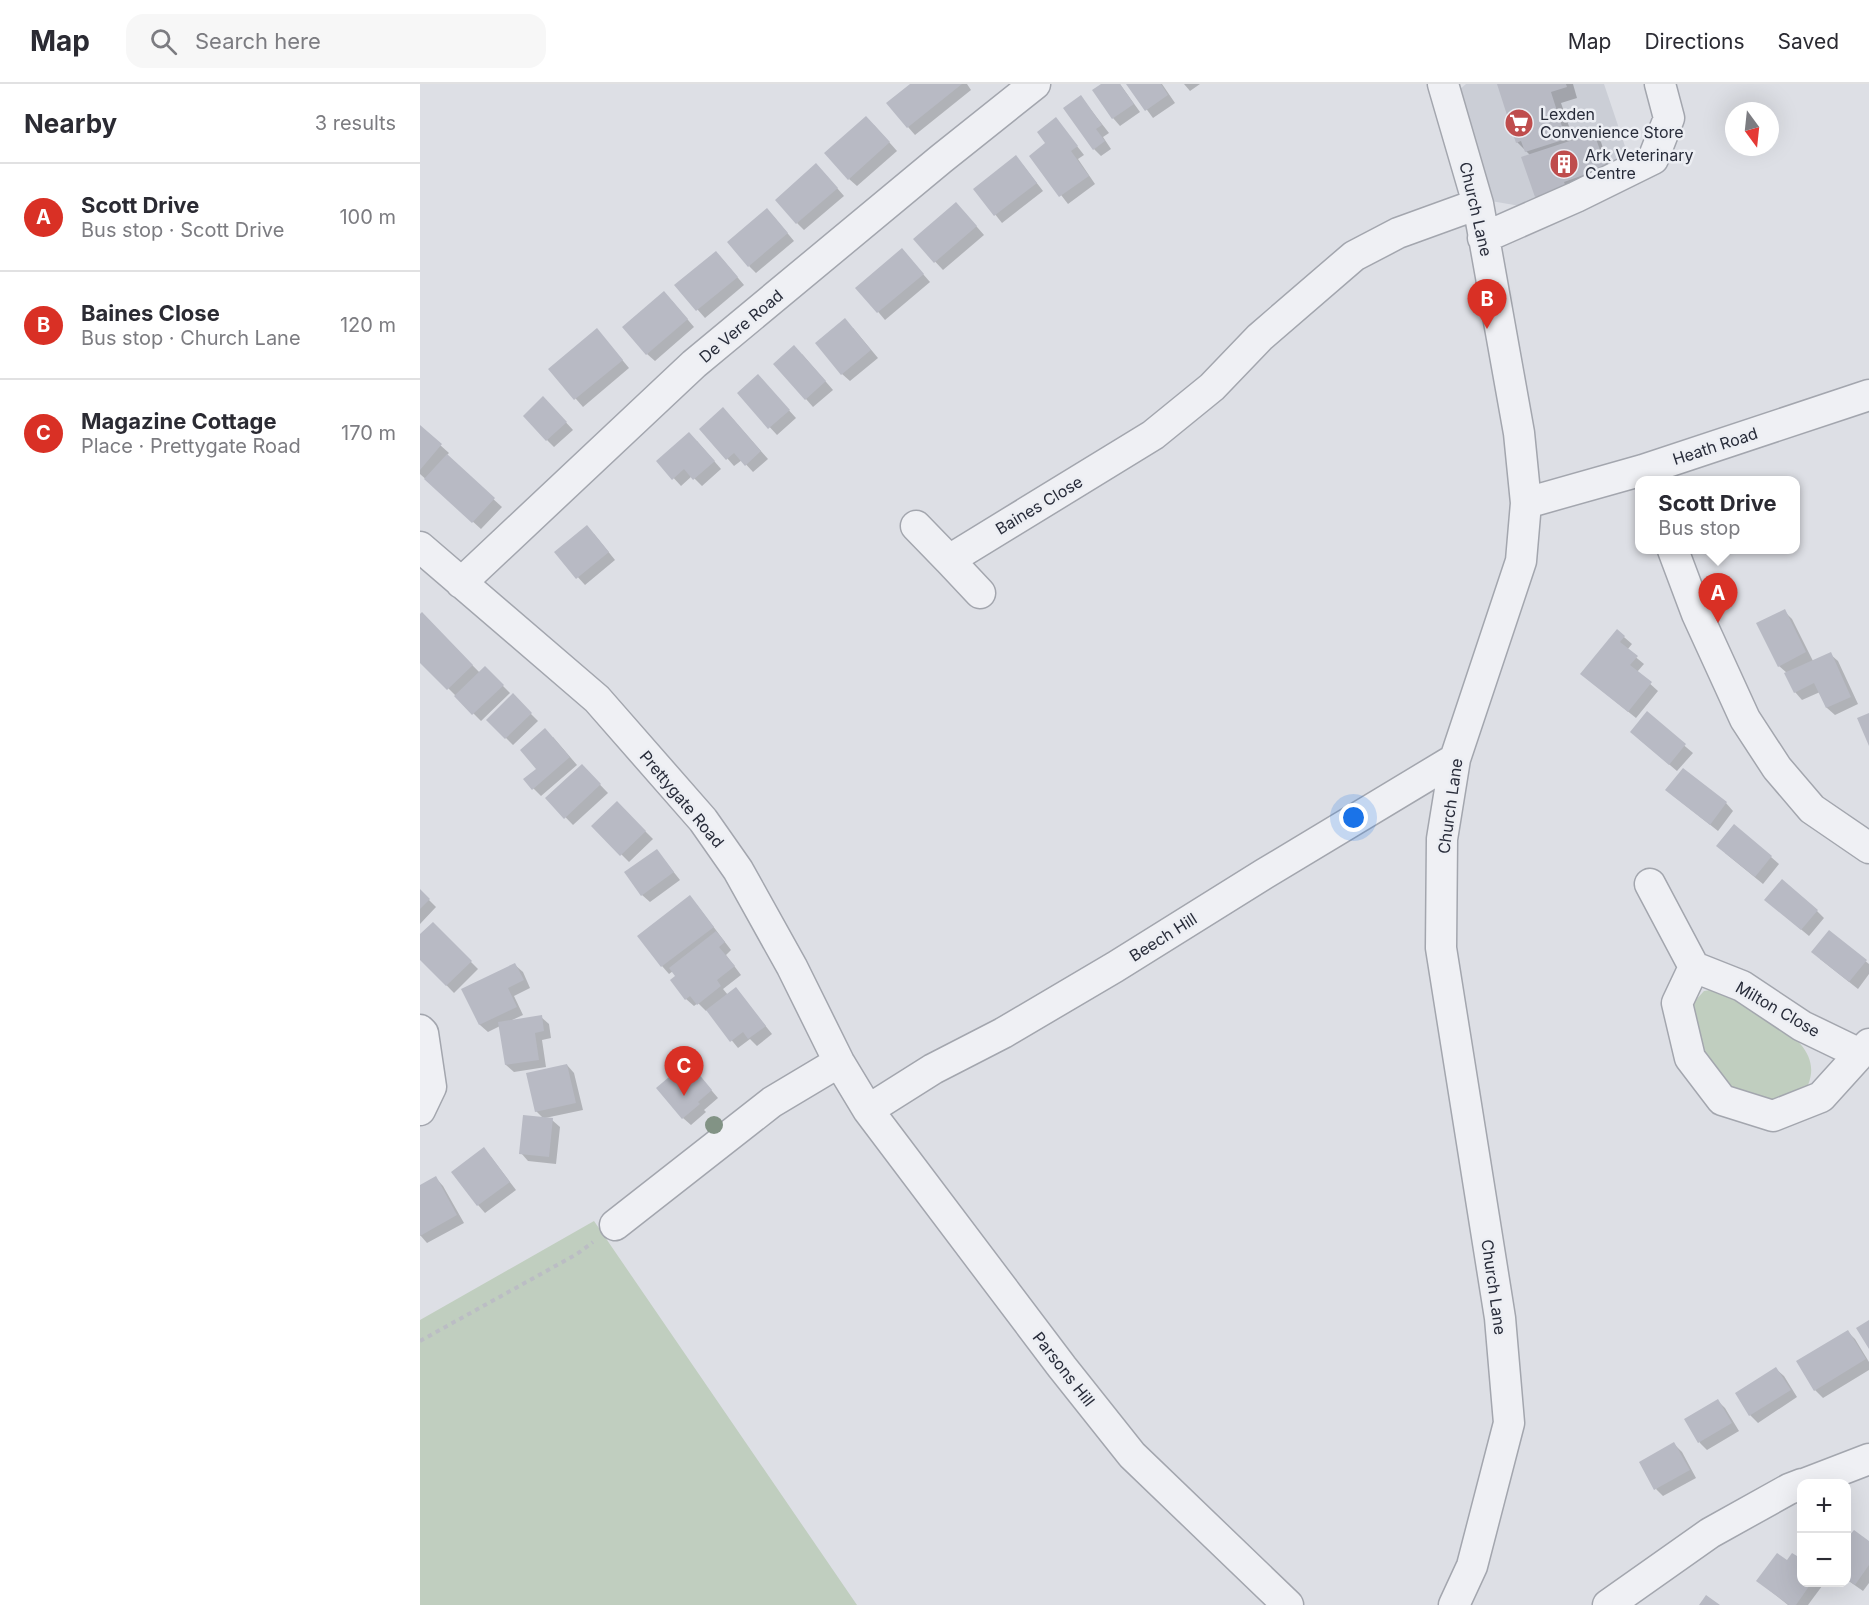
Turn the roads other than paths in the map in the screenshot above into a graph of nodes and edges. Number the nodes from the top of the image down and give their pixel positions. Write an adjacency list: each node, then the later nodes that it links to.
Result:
1 (1035, 84): 14 (street, De Vere Road)
2 (1443, 84): 4 (street, Church Lane)
3 (1660, 84): 5 (street)
4 (1478, 204): 5 (street, Church Lane); 13 (street, Baines Close)
5 (1484, 238): 9 (street, Church Lane)
6 (1869, 395): 7 (street, Heath Road)
7 (1645, 475)
8 (1635, 477): 9 (street, Heath Road)
9 (1526, 503): 16 (street, Church Lane)
10 (916, 526): 13 (street)
11 (420, 547): 14 (street, Prettygate Road)
12 (1675, 554): 17 (street)
13 (949, 560): 15 (street)
14 (461, 583): 22 (street, Prettygate Road)
15 (980, 592)
16 (1455, 759): 24 (street, Beech Hill); 30 (street, Church Lane)
17 (1869, 848)
18 (1650, 884): 19 (street)
19 (1694, 967): 21 (street, Milton Close); 21 (street, Milton Close)
20 (420, 1030): 23 (street)
21 (1865, 1049)
22 (839, 1062): 24 (street, Prettygate Road); 25 (street)
23 (420, 1110)
24 (868, 1110): 29 (street, Parsons Hill)
25 (615, 1226)
26 (1869, 1458): 27 (street)
27 (1816, 1479)
28 (1797, 1486): 31 (street)
29 (1288, 1605)
30 (1454, 1605)
31 (1608, 1605)

